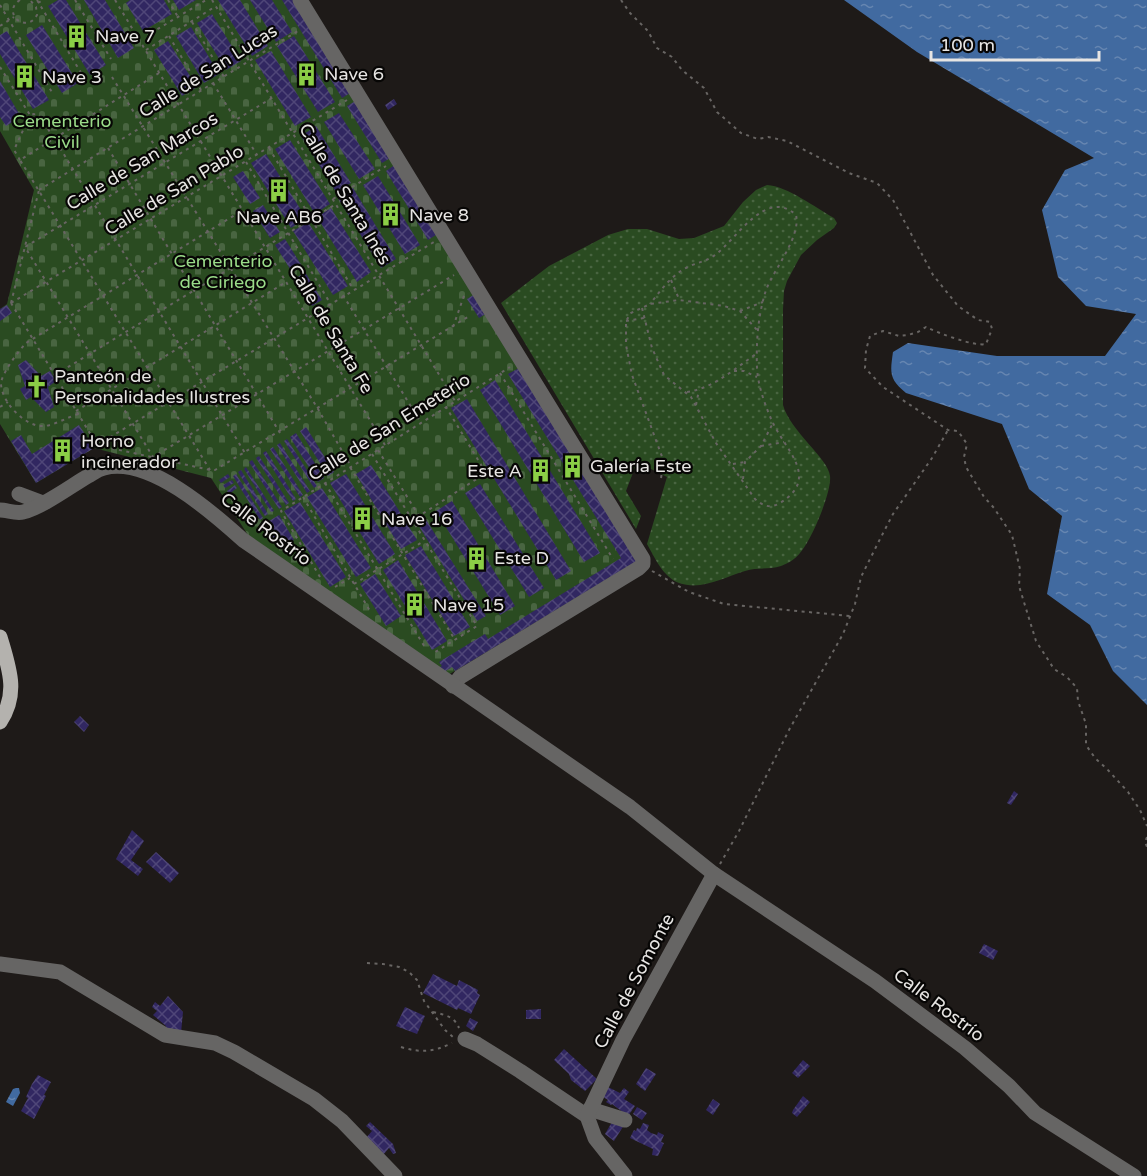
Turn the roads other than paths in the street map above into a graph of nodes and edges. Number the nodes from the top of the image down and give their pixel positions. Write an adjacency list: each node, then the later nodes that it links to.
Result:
1 (300, 0): 6 (street)
2 (19, 494): 3 (street)
3 (43, 503): 4 (street, Calle Rostrío); 6 (street, Calle Rostrío)
4 (1, 510)
5 (0, 637): 7 (main road)
6 (453, 686): 8 (street, Calle Rostrío)
7 (0, 722)
8 (714, 874): 11 (street, Calle de Somonte); 15 (street, Calle Rostrío)
9 (0, 964): 13 (street)
10 (465, 1039): 11 (street)
11 (588, 1112): 12 (street); 14 (street)
12 (625, 1120)
13 (395, 1176)
14 (625, 1176)
15 (1134, 1176)

